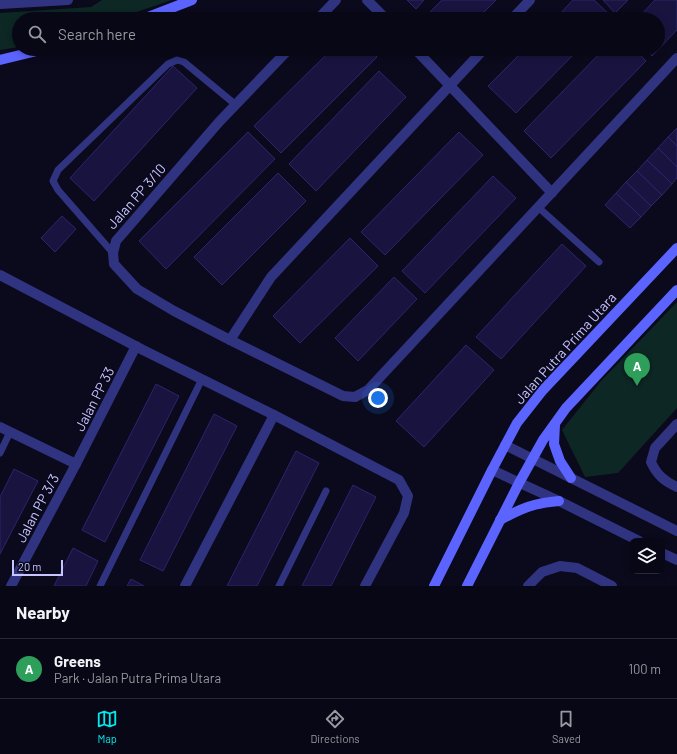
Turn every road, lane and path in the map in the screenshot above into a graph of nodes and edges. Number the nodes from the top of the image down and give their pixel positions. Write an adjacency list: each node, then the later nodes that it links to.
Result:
1 (68, 0): 6 (street)
2 (192, 0): 7 (main road)
3 (336, 0): 8 (street)
4 (367, 0): 9 (street)
5 (530, 0): 10 (street)
6 (0, 4)
7 (161, 12)
8 (325, 12)
9 (379, 12)
10 (519, 12)
11 (16, 56): 16 (main road)
12 (282, 56): 18 (street, Jalan PP 3/10)
13 (421, 56): 17 (street)
14 (478, 56): 17 (street)
15 (677, 58): 19 (street, Jalan PP 3/10)
16 (0, 60)
17 (450, 86): 19 (street); 26 (street)
18 (236, 104): 22 (street, Jalan PP 3/10); 22 (lane)
19 (552, 193): 20 (street, Jalan PP 3/10)
20 (538, 207): 23 (lane); 26 (street, Jalan PP 3/10)
21 (677, 248): 34 (main road, Jalan Putra Prima Utara)
22 (113, 252): 26 (street, Jalan PP 3/10)
23 (598, 262)
24 (0, 275): 27 (street)
25 (677, 290): 30 (main road)
26 (230, 340)
27 (136, 346): 28 (street); 37 (street, Jalan PP 33)
28 (202, 379): 29 (street); 50 (lane)
29 (274, 415): 51 (street); 53 (street)
30 (554, 424): 36 (main road); 39 (main road)
31 (677, 424): 41 (street)
32 (0, 427): 33 (street)
33 (10, 432): 35 (lane); 37 (street)
34 (505, 445): 36 (street); 38 (main road, Jalan Putra Prima Utara)
35 (0, 453)
36 (532, 459): 39 (street); 40 (main road)
37 (76, 464): 49 (street, Jalan PP 3/3)
38 (492, 470): 40 (street); 54 (main road, Jalan Putra Prima Utara)
39 (571, 478): 45 (street)
40 (519, 483): 43 (street); 44 (main road)
41 (677, 487)
42 (326, 490): 52 (lane)
43 (559, 501): 44 (main road); 46 (street)
44 (500, 520): 55 (main road)
45 (677, 531)
46 (633, 538)
47 (665, 554): 48 (street)
48 (677, 560)
49 (11, 586)
50 (100, 586)
51 (185, 586)
52 (279, 586)
53 (365, 586)
54 (434, 586)
55 (467, 586)
56 (528, 586): 57 (street)
57 (612, 586)

